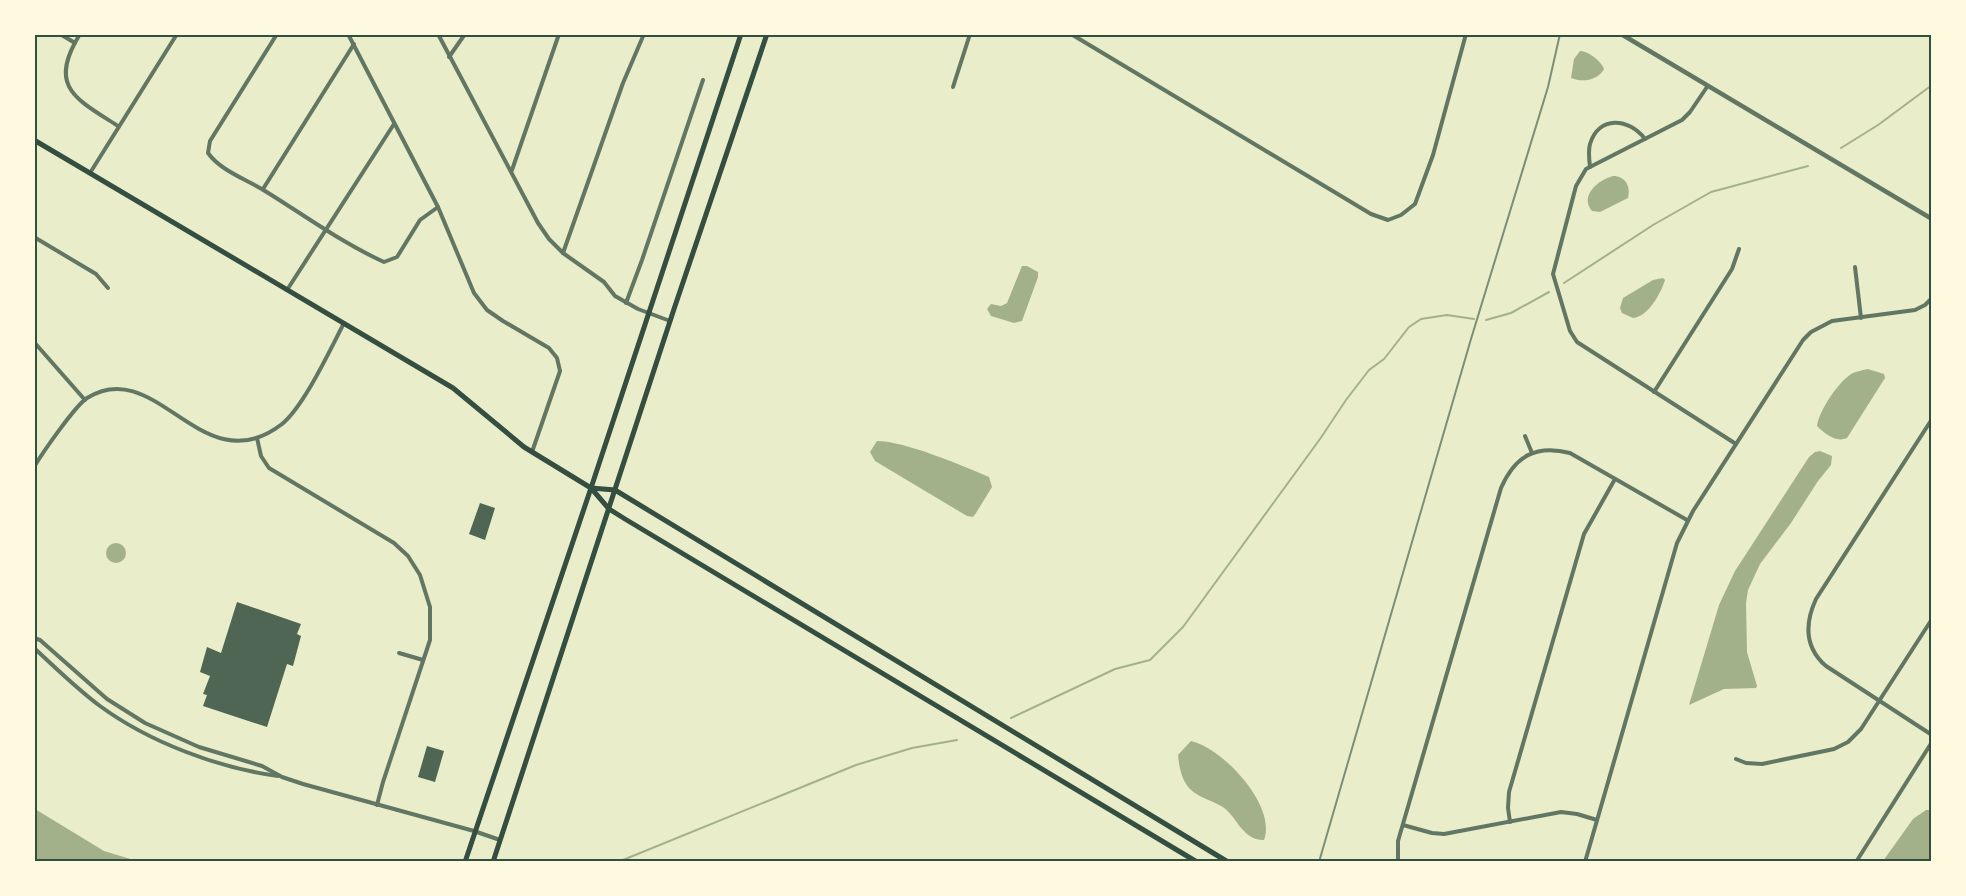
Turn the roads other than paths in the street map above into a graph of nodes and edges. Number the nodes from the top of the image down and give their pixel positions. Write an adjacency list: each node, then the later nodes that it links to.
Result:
1 (60, 34): 16 (street)
2 (80, 34): 16 (street)
3 (177, 34): 23 (street)
4 (277, 34): 29 (street)
5 (348, 34): 17 (street)
6 (438, 34): 18 (street)
7 (465, 34): 18 (street)
8 (559, 34): 27 (street)
9 (644, 34): 35 (street)
10 (741, 34): 41 (main road)
11 (767, 34): 43 (main road)
12 (970, 34): 20 (street)
13 (1071, 34): 14 (street)
14 (1466, 34)
15 (1621, 34): 21 (street)
16 (75, 43): 23 (street)
17 (354, 44): 22 (street); 29 (street)
18 (449, 57): 27 (street)
19 (703, 80): 40 (street)
20 (953, 87)
21 (1707, 87): 24 (street); 31 (street)
22 (394, 124): 30 (street); 32 (street)
23 (118, 126): 28 (street)
24 (1645, 139): 26 (street); 26 (street)
25 (34, 140): 28 (main road)
26 (1590, 167): 46 (street)
27 (511, 171): 35 (street)
28 (90, 173): 38 (main road)
29 (263, 189): 32 (street)
30 (438, 207): 32 (street); 52 (street)
31 (1932, 219)
32 (325, 229): 38 (street)
33 (34, 237): 37 (street)
34 (1739, 249): 46 (street)
35 (563, 253): 40 (street)
36 (1855, 267): 42 (street)
37 (108, 288)
38 (287, 290): 44 (main road)
39 (1932, 298): 42 (street)
40 (626, 303): 41 (street)
41 (649, 313): 43 (street); 56 (main road)
42 (1861, 318): 51 (street)
43 (670, 321): 57 (main road)
44 (344, 324): 50 (street); 52 (main road)
45 (34, 342): 47 (street)
46 (1654, 392): 51 (street)
47 (85, 399): 50 (street); 54 (street)
48 (1932, 419): 65 (street)
49 (1525, 436): 53 (street)
50 (257, 438): 64 (street)
51 (1736, 444): 59 (street)
52 (532, 452): 56 (main road)
53 (1532, 453): 55 (street); 73 (street)
54 (34, 467)
55 (1615, 479): 59 (street); 72 (street)
56 (591, 488): 57 (main road); 58 (main road); 74 (main road)
57 (615, 490): 58 (main road); 79 (main road)
58 (609, 509): 75 (main road); 78 (main road)
59 (1687, 520): 71 (street)
60 (1932, 619): 65 (street)
61 (34, 638): 69 (street)
62 (34, 648): 69 (street)
63 (399, 653): 64 (street)
64 (423, 660): 70 (street)
65 (1879, 701): 66 (street); 68 (street)
66 (1932, 735)
67 (1932, 742): 82 (street)
68 (1736, 759)
69 (282, 777): 70 (street)
70 (377, 805): 74 (street)
71 (1597, 820): 72 (street); 81 (street)
72 (1510, 822): 73 (street)
73 (1403, 825): 80 (street)
74 (474, 831): 75 (street); 76 (main road)
75 (501, 840): 77 (main road)
76 (465, 861)
77 (493, 861)
78 (1197, 861)
79 (1228, 861)
80 (1398, 861)
81 (1585, 861)
82 (1856, 861)

